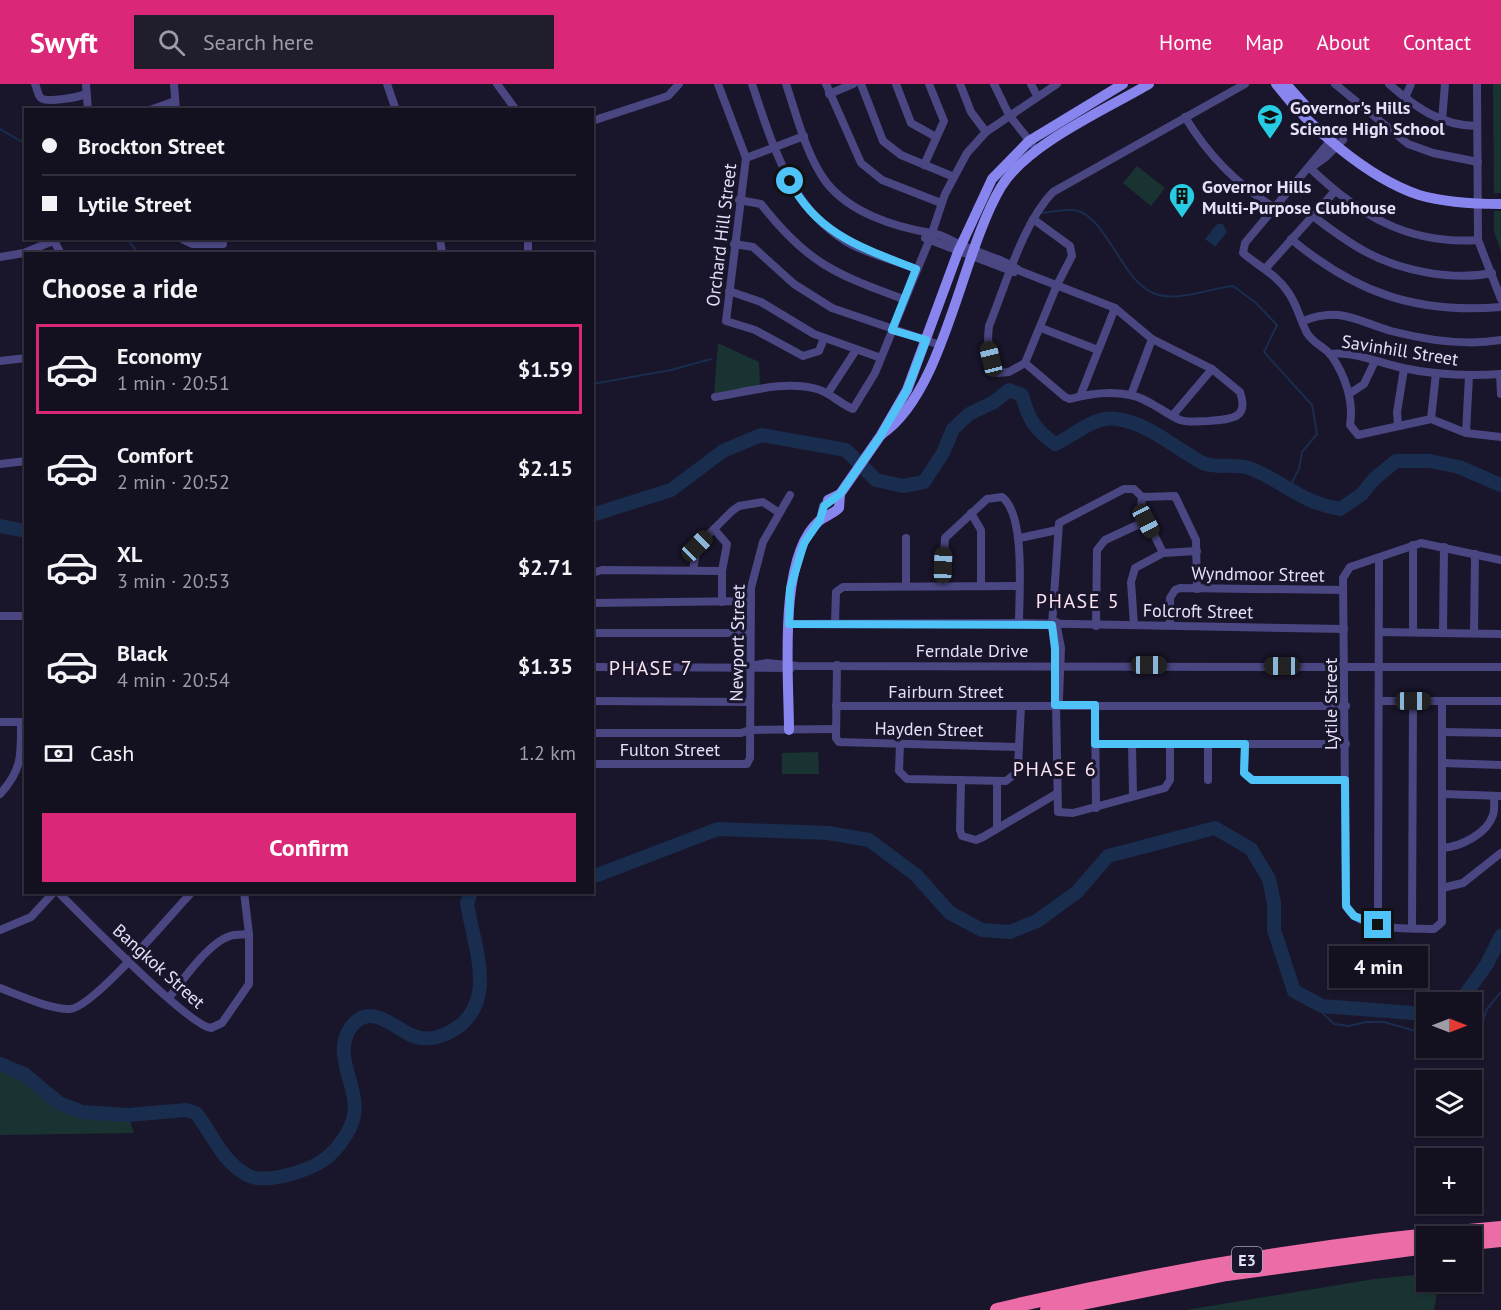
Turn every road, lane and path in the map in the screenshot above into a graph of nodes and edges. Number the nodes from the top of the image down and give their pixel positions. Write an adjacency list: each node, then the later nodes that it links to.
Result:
1 (35, 84): 30 (street)
2 (86, 84): 30 (street)
3 (174, 84): 34 (street)
4 (387, 84): 37 (street)
5 (496, 84): 38 (street)
6 (679, 84): 41 (street)
7 (718, 84): 50 (street, Orchard Hill Street)
8 (752, 84): 49 (street)
9 (786, 84): 45 (street)
10 (826, 84): 31 (street)
11 (853, 84): 31 (street)
12 (861, 84): 52 (street)
13 (896, 84): 46 (street)
14 (929, 84): 46 (street)
15 (960, 84): 44 (street)
16 (994, 84): 39 (street)
17 (1031, 84): 32 (street)
18 (1058, 84): 32 (street)
19 (1123, 84): 48 (street)
20 (1149, 84): 29 (street)
21 (1245, 84): 40 (street)
22 (1276, 84): 47 (street)
23 (1286, 84): 47 (street)
24 (1335, 84): 51 (street)
25 (1389, 84): 33 (street)
26 (1411, 84): 33 (street)
27 (1445, 84): 42 (street)
28 (1477, 84): 43 (street)
29 (1136, 87): 48 (street)
30 (86, 94): 35 (street)
31 (830, 94): 59 (street)
32 (1037, 96): 39 (street)
33 (1405, 98): 42 (street)
34 (176, 105): 36 (street)
35 (88, 108)
36 (160, 108)
37 (395, 108)
38 (514, 108)
39 (1010, 115): 44 (street); 48 (street)
40 (1185, 117): 61 (street); 63 (street)
41 (594, 121)
42 (1442, 121): 43 (street)
43 (1477, 126): 51 (street)
44 (986, 132): 54 (street)
45 (804, 136): 49 (street); 64 (street)
46 (936, 137): 52 (street)
47 (1337, 140): 53 (street); 58 (street)
48 (1033, 146): 71 (street); 74 (street)
49 (774, 148): 50 (street); 77 (street)
50 (746, 158): 57 (street, Orchard Hill Street)
51 (1478, 162): 58 (street)
52 (924, 165): 54 (street)
53 (1311, 168): 55 (street); 61 (street)
54 (954, 177): 59 (street)
55 (1335, 191): 62 (street); 68 (street)
56 (1501, 197): 58 (street)
57 (739, 200): 70 (street, Orchard Hill Street); 82 (street)
58 (1477, 200): 60 (street); 68 (street)
59 (941, 203): 64 (street)
60 (1501, 204)
61 (1275, 208): 76 (street)
62 (1312, 216): 65 (street); 79 (street)
63 (1033, 219): 78 (street); 80 (street)
64 (931, 237): 71 (street); 77 (street)
65 (1291, 239): 76 (street); 84 (street)
66 (57, 240): 72 (street)
67 (184, 240): 69 (street)
68 (1478, 240): 79 (street)
69 (222, 244)
70 (734, 244): 81 (street, Orchard Hill Street); 88 (street)
71 (960, 249): 74 (street); 91 (street)
72 (27, 252)
73 (24, 253): 75 (street)
74 (972, 253): 78 (street); 93 (street)
75 (0, 257)
76 (1266, 268): 86 (street)
77 (916, 269): 82 (street)
78 (1015, 270): 80 (street); 101 (street)
79 (1492, 273): 83 (street)
80 (1057, 285): 85 (street); 87 (street)
81 (729, 291): 89 (street); 89 (street, Orchard Hill Street)
82 (903, 299): 88 (street)
83 (1501, 299)
84 (1501, 307)
85 (1114, 308): 90 (street); 95 (street)
86 (1303, 321): 92 (street); 96 (street)
87 (1041, 328): 95 (street); 101 (street)
88 (892, 330): 91 (street); 98 (street)
89 (824, 338): 94 (street)
90 (1152, 339): 102 (street); 109 (street)
91 (926, 340): 93 (street); 117 (street)
92 (1501, 340)
93 (940, 345): 117 (street)
94 (856, 350): 98 (street); 107 (street)
95 (1098, 350): 108 (street)
96 (1330, 354): 100 (street, Savinhill Street); 110 (street)
97 (24, 358): 99 (street)
98 (881, 358): 107 (street)
99 (0, 361)
100 (1375, 361): 103 (street, Savinhill Street); 110 (street)
101 (1025, 363): 108 (street)
102 (1212, 369): 113 (street); 113 (street)
103 (1404, 369): 104 (street, Savinhill Street); 115 (street)
104 (1437, 373): 106 (street, Savinhill Street); 114 (street)
105 (1500, 374): 106 (street, Savinhill Street); 111 (street)
106 (1469, 376): 116 (street)
107 (828, 393): 112 (street)
108 (1081, 394): 109 (street)
109 (1131, 394): 113 (street)
110 (1349, 394): 115 (street)
111 (1501, 394)
112 (715, 397)
113 (1173, 415)
114 (1431, 419): 115 (street); 116 (street)
115 (1398, 426)
116 (1466, 433): 118 (street)
117 (881, 435): 121 (street)
118 (1501, 437)
119 (24, 461): 120 (street)
120 (0, 464)
121 (841, 492): 124 (street); 127 (street)
122 (790, 495): 125 (street, Newport Street)
123 (1142, 497): 128 (street); 130 (street); 135 (street)
124 (828, 500): 127 (street)
125 (778, 513): 129 (street); 149 (street, Newport Street)
126 (972, 513): 132 (street); 144 (street); 145 (street)
127 (820, 520): 157 (street)
128 (1146, 521): 136 (street); 160 (street)
129 (714, 529): 140 (street); 141 (street)
130 (1057, 531): 132 (street); 156 (street)
131 (906, 538): 143 (street)
132 (1020, 538): 146 (street)
133 (1413, 545): 134 (street); 138 (street); 163 (street)
134 (1444, 547): 137 (street); 164 (street)
135 (1197, 551): 136 (street); 147 (street)
136 (1162, 553): 158 (street)
137 (1475, 554): 139 (street); 167 (street)
138 (1379, 559): 148 (street, Lytile Street); 162 (street)
139 (1501, 560)
140 (693, 570): 141 (street); 142 (street)
141 (723, 571): 150 (street)
142 (594, 572)
143 (906, 586): 144 (street); 154 (street)
144 (942, 586): 145 (street)
145 (981, 586): 146 (street)
146 (1019, 586): 155 (street)
147 (1197, 588): 148 (street, Wyndmoor Street); 159 (street, Wyndmoor Street)
148 (1343, 590): 161 (street, Lytile Street)
149 (751, 601): 150 (street); 166 (street, Newport Street)
150 (722, 602): 151 (street)
151 (594, 603)
152 (0, 616): 153 (street)
153 (24, 616)
154 (835, 623): 155 (street, Folcroft Street); 157 (street, Folcroft Street)
155 (1019, 623): 156 (street, Folcroft Street)
156 (1055, 623): 160 (street, Folcroft Street); 169 (street)
157 (789, 624): 172 (street)
158 (1134, 625): 159 (street, Folcroft Street); 160 (street, Folcroft Street)
159 (1170, 625): 161 (street, Folcroft Street)
160 (1096, 626)
161 (1344, 628): 174 (street, Lytile Street)
162 (1379, 632): 163 (street); 175 (street)
163 (1413, 632): 164 (street)
164 (1443, 632): 167 (street)
165 (594, 633): 166 (street)
166 (750, 633): 171 (street, Newport Street)
167 (1474, 633): 168 (street)
168 (1501, 634)
169 (1058, 664): 170 (street, Ferndale Drive); 174 (street, Ferndale Drive); 187 (street)
170 (837, 665): 172 (street, Ferndale Drive); 184 (street)
171 (748, 666): 172 (street, Ferndale Drive); 173 (street, Ferndale Drive); 182 (street, Newport Street)
172 (792, 666): 192 (street)
173 (594, 667)
174 (1346, 667): 175 (street, Ferndale Drive); 186 (street, Lytile Street)
175 (1379, 667): 176 (street, Ferndale Drive); 178 (street)
176 (1501, 667)
177 (594, 701): 182 (street)
178 (1379, 701): 179 (street); 226 (street)
179 (1413, 701): 180 (street); 227 (street)
180 (1442, 701): 181 (street); 193 (street)
181 (1501, 701)
182 (750, 702): 191 (street, Newport Street)
183 (1095, 705): 186 (street, Fairburn Street); 187 (street, Fairburn Street); 197 (street)
184 (836, 706): 185 (street, Fairburn Street); 190 (street)
185 (1021, 706): 187 (street, Fairburn Street); 203 (street)
186 (1346, 706): 202 (street, Lytile Street)
187 (1056, 707): 213 (street)
188 (0, 722): 189 (street)
189 (23, 722): 212 (street)
190 (836, 729): 192 (street); 196 (street, Hayden Street)
191 (750, 730): 192 (street); 194 (street); 206 (street, Newport Street)
192 (789, 730)
193 (1443, 732): 195 (street); 204 (street)
194 (594, 733)
195 (1501, 733)
196 (900, 744): 203 (street, Hayden Street); 208 (street)
197 (1095, 744): 198 (street); 217 (street)
198 (1132, 744): 199 (street); 215 (street)
199 (1170, 744): 200 (street); 215 (street)
200 (1208, 744): 201 (street); 209 (street)
201 (1245, 744): 202 (street); 210 (street)
202 (1346, 744): 210 (street, Lytile Street)
203 (1019, 747): 211 (street)
204 (1443, 763): 207 (street); 214 (street)
205 (594, 764): 206 (street, Fulton Street)
206 (747, 764)
207 (1501, 765)
208 (961, 780): 211 (street); 218 (street)
209 (1208, 780)
210 (1345, 780): 226 (street, Lytile Street)
211 (998, 782): 218 (street)
212 (0, 794)
213 (1056, 794): 217 (street); 218 (street)
214 (1443, 794): 216 (street); 219 (street)
215 (1133, 795): 217 (street)
216 (1497, 796): 219 (street)
217 (1096, 808)
218 (998, 827)
219 (1442, 848): 221 (street)
220 (1501, 853): 221 (street)
221 (1442, 888): 227 (street, Lytile Street)
222 (54, 894): 228 (street)
223 (58, 894): 230 (street, Bangkok Street)
224 (190, 894): 230 (street)
225 (244, 894): 229 (street, Bangkok Street)
226 (1378, 925): 227 (street, Lytile Street)
227 (1412, 928)
228 (0, 930)
229 (249, 934): 232 (street); 232 (street, Bangkok Street)
230 (128, 961): 231 (street); 232 (street, Bangkok Street)
231 (0, 988)
232 (169, 998)
233 (1501, 1228): 237 (highway, E3)
234 (1501, 1240): 235 (highway)
235 (1482, 1241)
236 (1416, 1248): 238 (highway, E3)
237 (997, 1310)
238 (1047, 1310)

